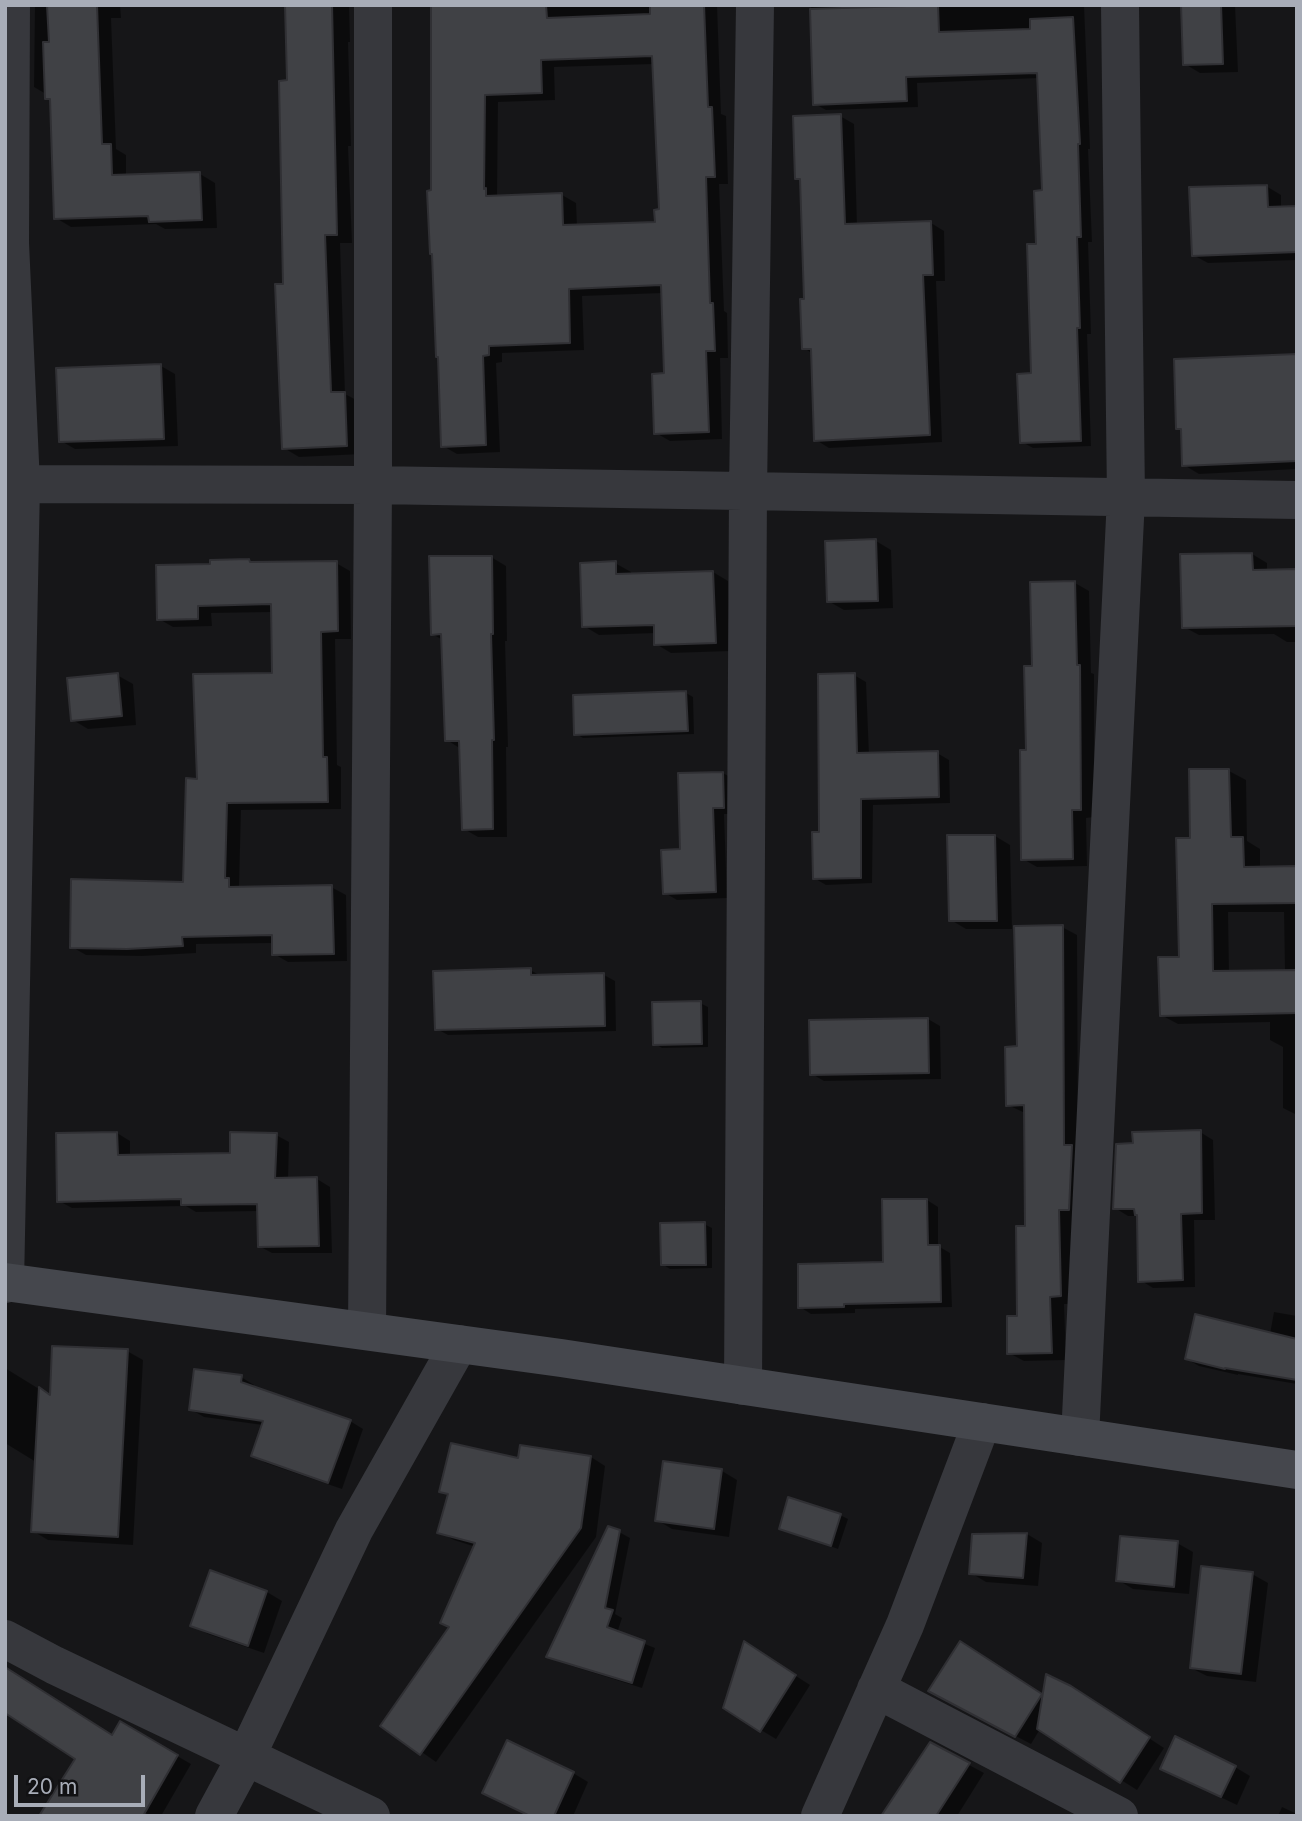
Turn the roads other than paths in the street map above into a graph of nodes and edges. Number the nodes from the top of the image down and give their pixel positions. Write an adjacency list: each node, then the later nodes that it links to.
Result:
1 (11, 5): 5 (street)
2 (373, 5): 6 (street)
3 (755, 5): 7 (street)
4 (1120, 5): 8 (street)
5 (13, 484): 6 (street); 10 (street)
6 (373, 485): 7 (street); 11 (street)
7 (748, 492): 8 (street); 13 (street)
8 (1126, 498): 9 (street); 15 (street)
9 (1297, 500)
10 (6, 1283): 11 (main road)
11 (367, 1331): 12 (main road)
12 (459, 1344): 13 (main road); 19 (street)
13 (743, 1386): 14 (main road)
14 (982, 1422): 15 (main road); 18 (street)
15 (1080, 1437): 16 (main road)
16 (1297, 1470)
17 (5, 1639): 19 (street)
18 (876, 1689): 22 (street); 23 (street)
19 (247, 1755): 20 (street); 21 (street)
20 (214, 1816)
21 (371, 1816)
22 (820, 1816)
23 (1119, 1816)

